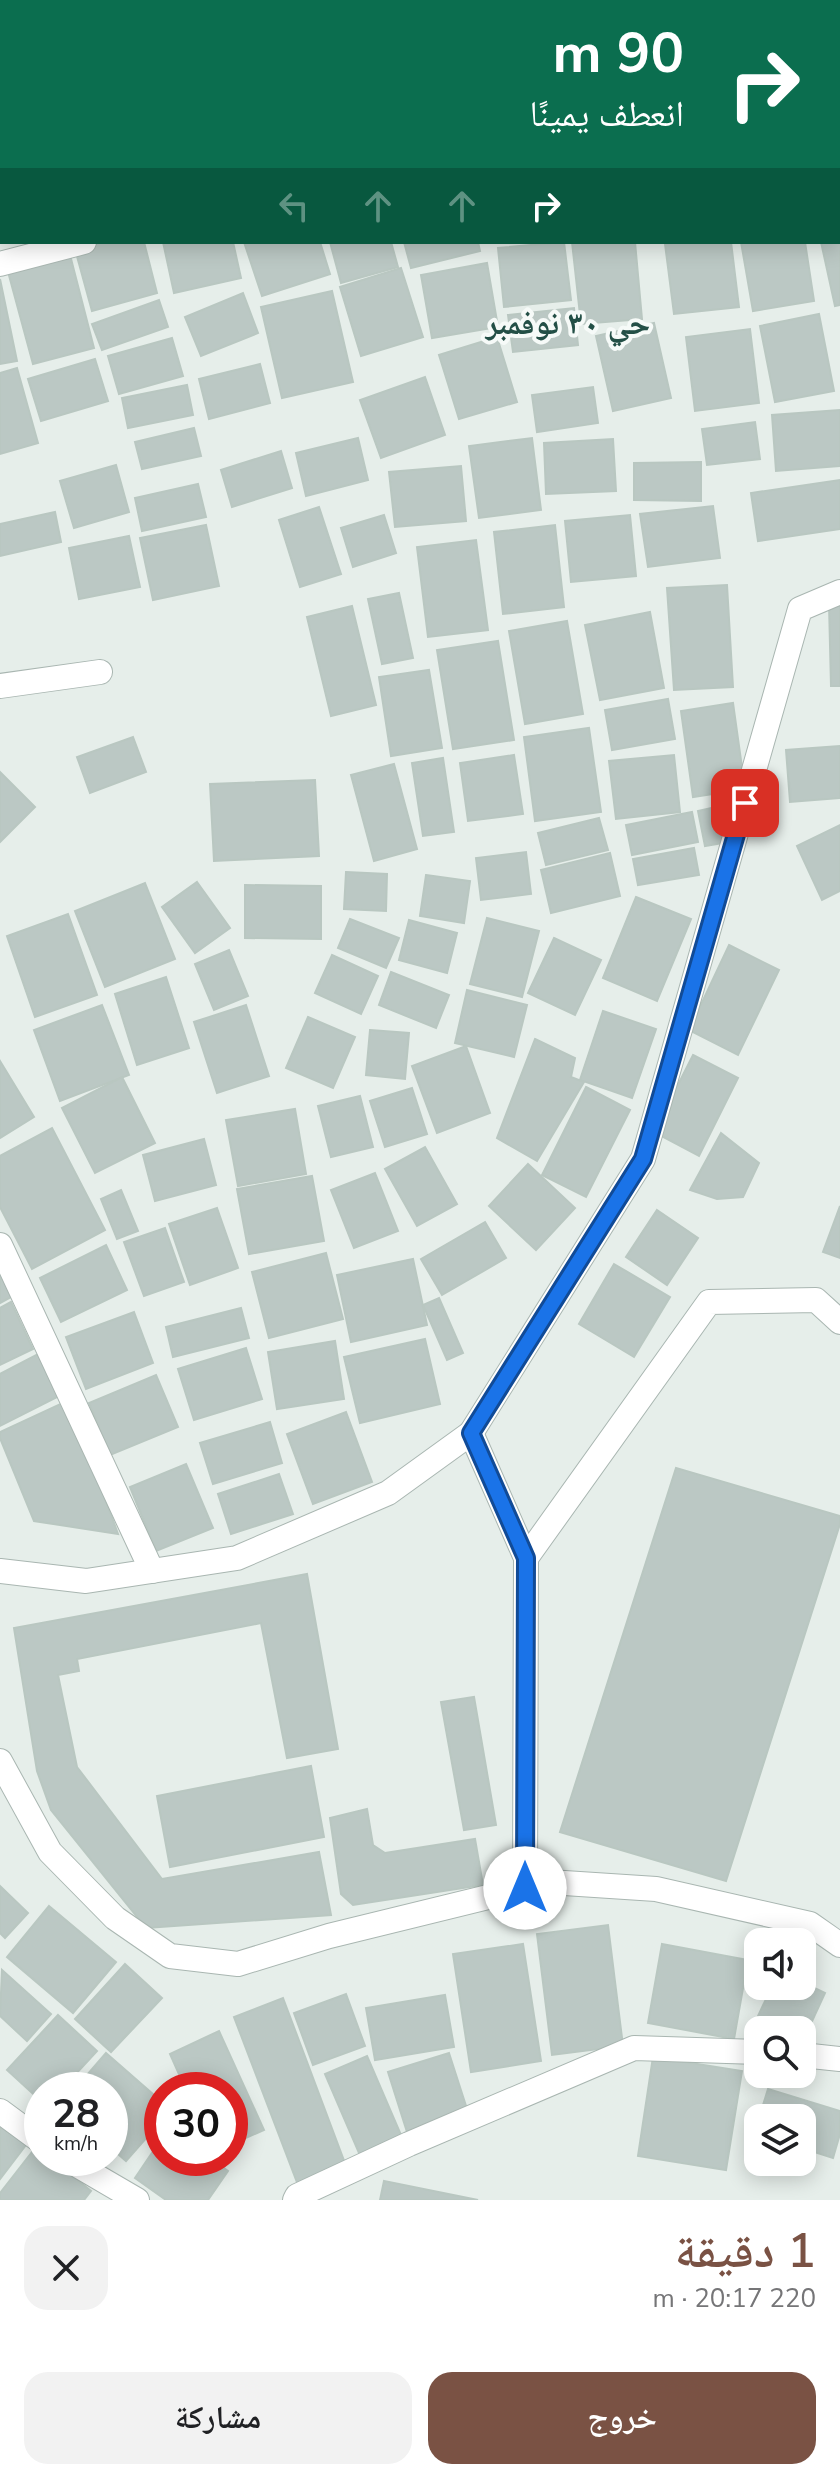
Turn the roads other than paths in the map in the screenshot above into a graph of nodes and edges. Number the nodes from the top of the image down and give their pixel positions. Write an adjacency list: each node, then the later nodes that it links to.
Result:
1 (76, 244): 2 (street)
2 (0, 264)
3 (840, 592): 8 (street)
4 (100, 672): 5 (street)
5 (0, 686)
6 (0, 1245): 11 (street)
7 (840, 1322): 9 (street)
8 (471, 1433): 9 (street); 11 (street)
9 (526, 1558): 13 (street)
10 (0, 1571): 11 (street)
11 (152, 1571)
12 (0, 1761): 13 (street)
13 (525, 1888): 14 (street)
14 (840, 1945)
15 (744, 2052): 22 (street)
16 (816, 2056): 17 (street)
17 (840, 2059)
18 (0, 2111): 19 (street)
19 (24, 2129)
20 (96, 2176): 21 (street)
21 (137, 2200)
22 (295, 2200)

